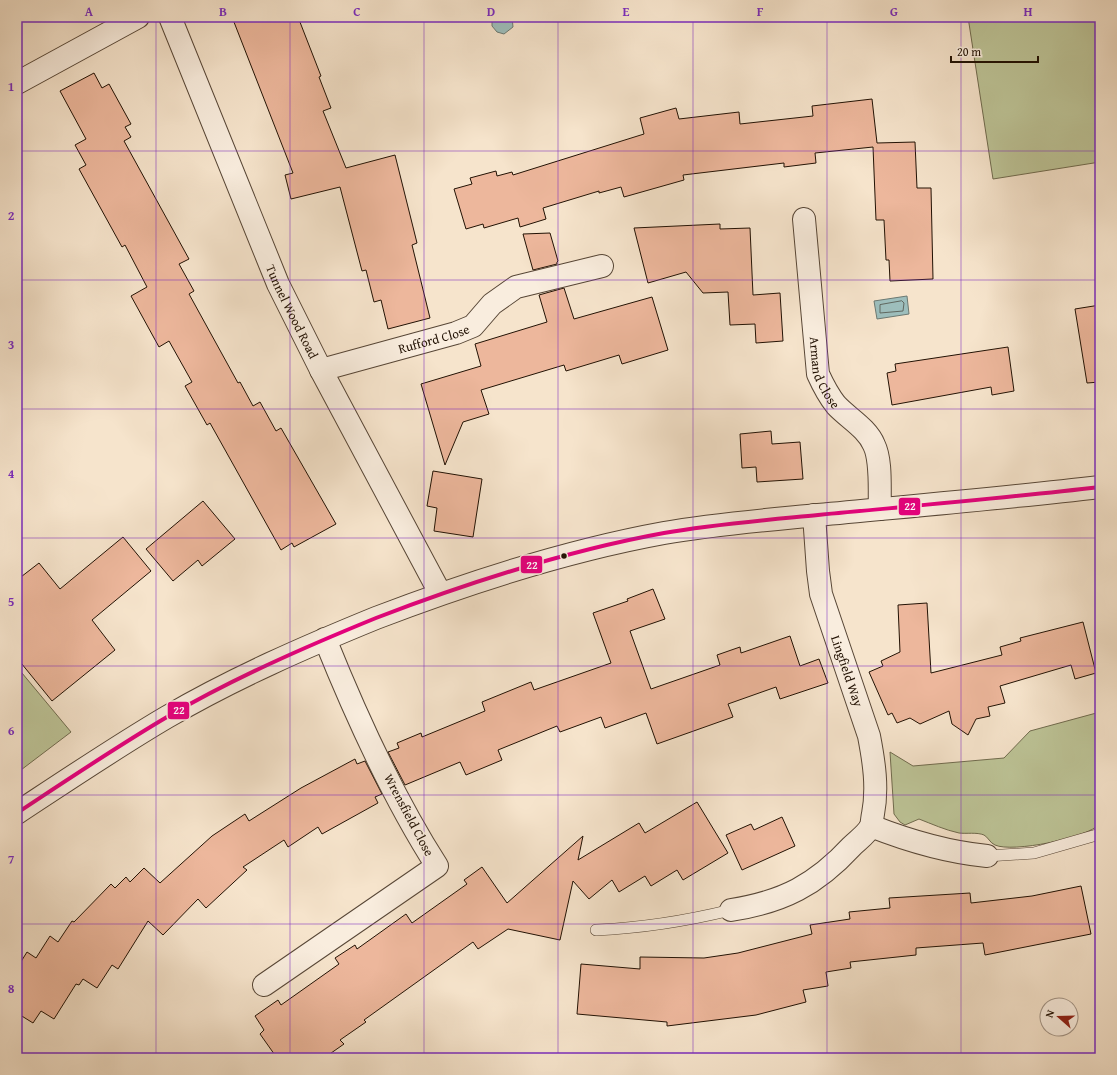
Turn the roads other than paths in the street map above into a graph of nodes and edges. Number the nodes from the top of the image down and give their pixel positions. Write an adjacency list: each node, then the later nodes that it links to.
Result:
1 (138, 17): 3 (street)
2 (170, 17): 6 (street, Tunnel Wood Road)
3 (17, 83)
4 (804, 219): 8 (street, Armand Close)
5 (602, 266): 6 (street, Rufford Close)
6 (321, 370): 10 (street, Tunnel Wood Road)
7 (1100, 487): 8 (street)
8 (880, 509): 9 (street)
9 (814, 515): 10 (street); 13 (street, Lingfield Way)
10 (440, 593): 11 (street)
11 (326, 638): 12 (street); 18 (street, Wrensfield Close)
12 (17, 813)
13 (871, 826): 15 (street); 16 (street)
14 (1100, 834): 15 (lane)
15 (987, 856)
16 (731, 910): 17 (lane)
17 (596, 930)
18 (264, 985)

